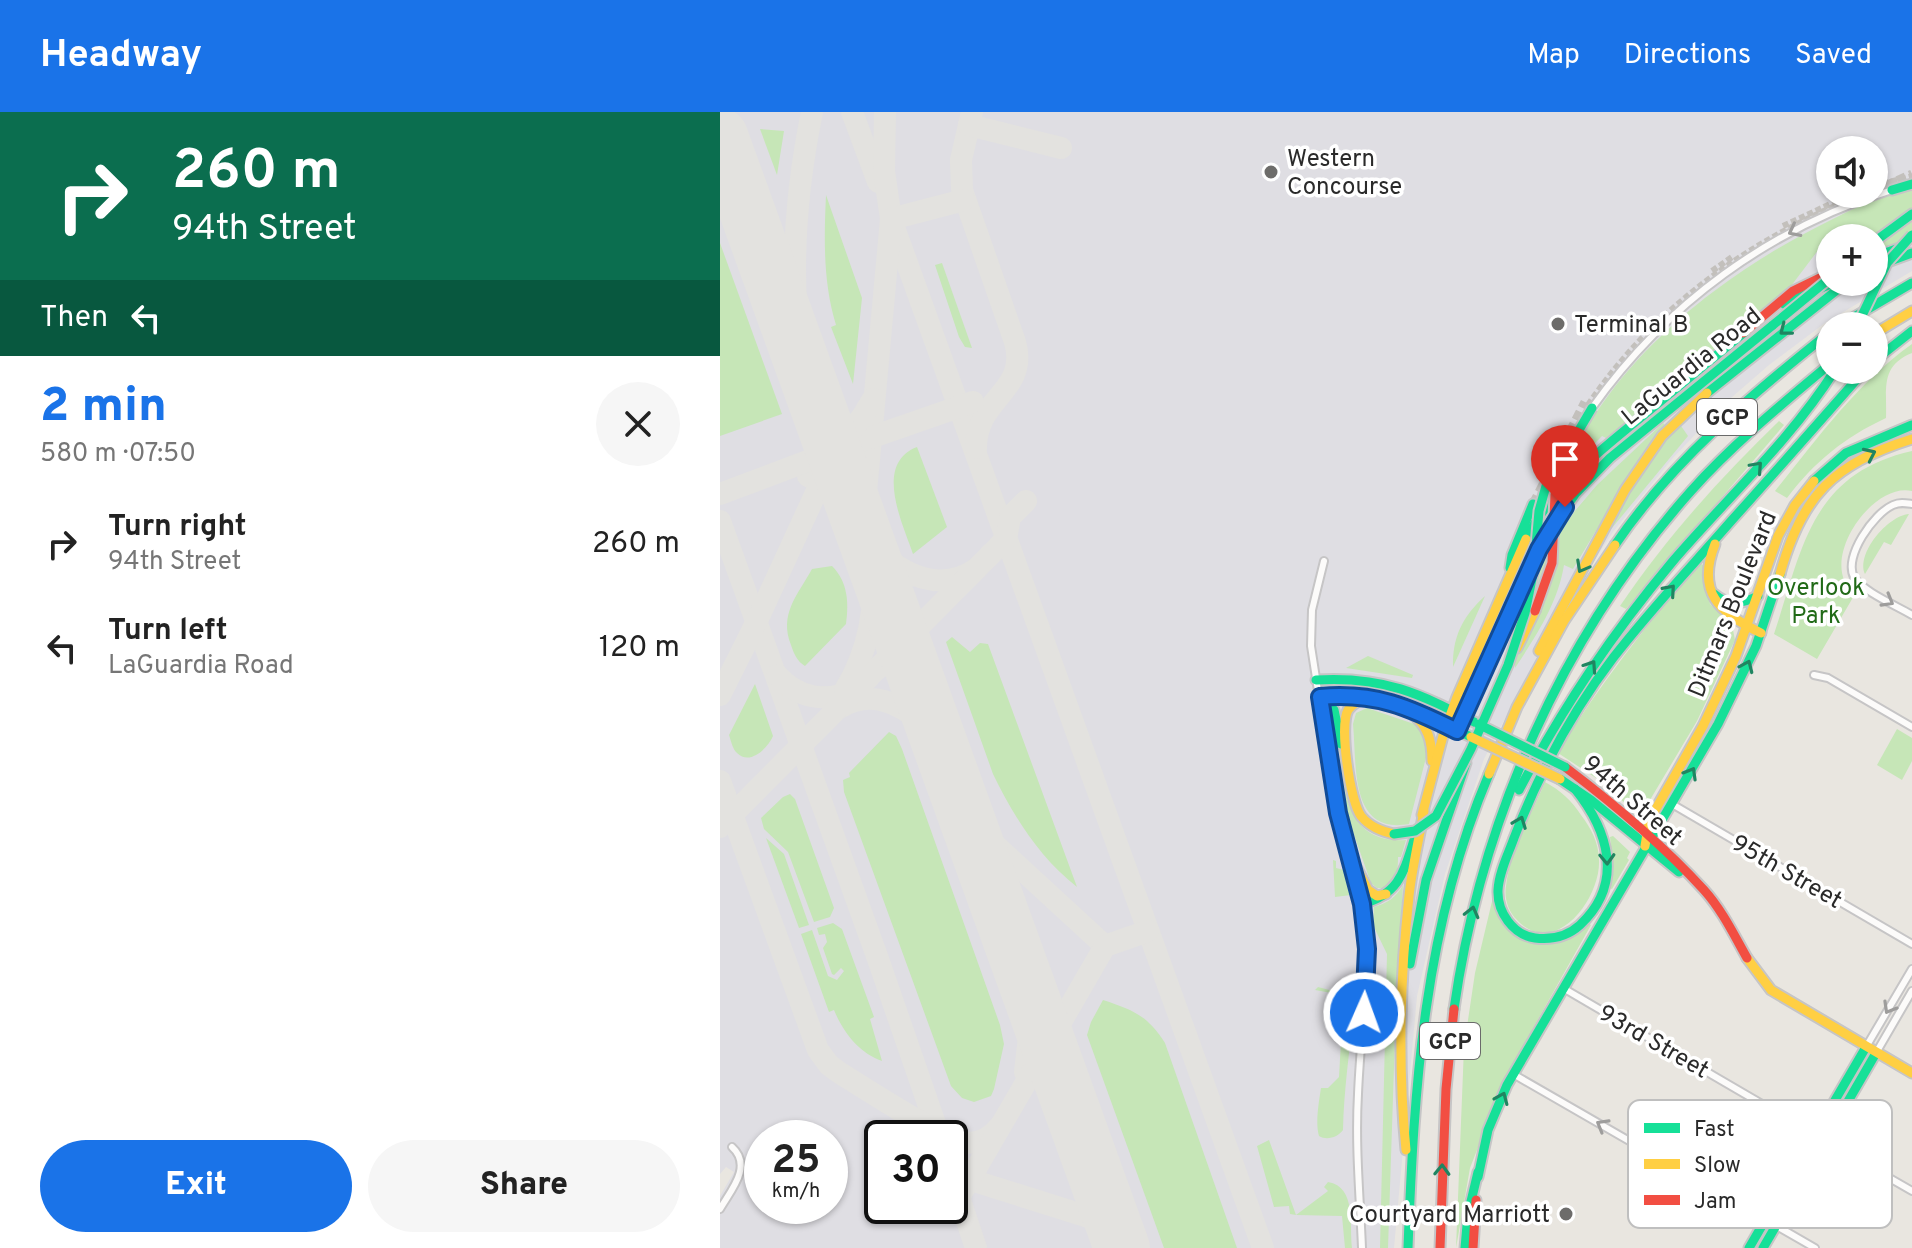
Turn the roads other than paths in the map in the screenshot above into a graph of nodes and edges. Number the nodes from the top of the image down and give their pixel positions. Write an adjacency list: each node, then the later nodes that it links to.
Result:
1 (1912, 184): 2 (main road)
2 (1892, 190): 24 (street, one-way to 24)
3 (1912, 214): 4 (main road)
4 (1888, 232)
5 (1912, 235): 16 (main road, bridge)
6 (1912, 243): 7 (main road)
7 (1888, 252)
8 (1912, 253): 9 (main road)
9 (1888, 262)
10 (1816, 283): 32 (main road, LaGuardia Road)
11 (1912, 283): 15 (main road)
12 (1816, 291): 45 (main road, LaGuardia Road, bridge)
13 (1829, 296): 50 (main road, one-way to 50)
14 (1912, 311): 17 (main road)
15 (1863, 312)
16 (1864, 312)
17 (1888, 326)
18 (1912, 331): 20 (main road)
19 (1816, 343): 50 (main road, GCP)
20 (1888, 350)
21 (1816, 375): 57 (main road, GCP)
22 (1826, 384): 57 (main road, one-way to 22)
23 (1853, 384): 28 (main road)
24 (1592, 408): 38 (main road, bridge)
25 (1912, 425): 34 (main road, Ditmars Boulevard)
26 (1912, 439): 37 (main road, Ditmars Boulevard, one-way to 26)
27 (1559, 472): 38 (main road, bridge)
28 (1756, 493): 33 (main road); 53 (main road, one-way to 28)
29 (1533, 504): 32 (main road)
30 (1912, 504): 35 (street, one-way to 35)
31 (1324, 561): 40 (street)
32 (1508, 583): 44 (main road, LaGuardia Road)
33 (1709, 584): 34 (main road); 36 (main road)
34 (1758, 596): 36 (main road, Ditmars Boulevard)
35 (1912, 615)
36 (1748, 627): 37 (main road); 54 (main road, Ditmars Boulevard)
37 (1761, 633): 55 (main road, Ditmars Boulevard, one-way to 37)
38 (1508, 665): 49 (main road, bridge)
39 (1814, 675): 47 (street)
40 (1316, 680): 42 (street); 44 (main road, 94th Street)
41 (1369, 696): 42 (main road, 94th Street); 43 (main road, 94th Street); 51 (main road)
42 (1320, 697): 51 (main road); 59 (street)
43 (1390, 701): 46 (main road, 94th Street); 52 (main road)
44 (1451, 710): 45 (main road, 94th Street); 46 (main road, LaGuardia Road)
45 (1463, 717): 48 (main road, LaGuardia Road); 58 (main road, 94th Street, bridge)
46 (1446, 725): 48 (main road, 94th Street); 52 (main road, LaGuardia Road)
47 (1912, 727)
48 (1457, 731): 53 (main road, 94th Street, bridge)
49 (1471, 749): 51 (main road, bridge); 67 (main road, bridge)
50 (1488, 773): 79 (main road, GCP)
51 (1349, 774)
52 (1431, 779): 56 (main road)
53 (1575, 789): 58 (main road, 94th Street)
54 (1662, 798): 55 (street, 95th Street); 58 (main road, Ditmars Boulevard)
55 (1673, 805): 58 (main road, Ditmars Boulevard); 62 (street, 95th Street)
56 (1424, 811): 60 (main road); 67 (main road)
57 (1493, 839): 86 (main road, GCP, one-way to 57)
58 (1647, 842): 64 (main road, Ditmars Boulevard); 66 (main road, 94th Street)
59 (1351, 857): 60 (main road); 61 (street)
60 (1395, 887): 61 (main road)
61 (1362, 904): 84 (street)
62 (1912, 944)
63 (1912, 969): 66 (street, one-way to 66)
64 (1563, 988): 70 (main road, Ditmars Boulevard); 71 (street, 93rd Street)
65 (1912, 991): 68 (street)
66 (1866, 1047): 68 (main road, 94th Street); 72 (main road)
67 (1403, 1053): 79 (main road)
68 (1876, 1053): 69 (main road, 94th Street); 73 (main road)
69 (1912, 1073)
70 (1513, 1074): 74 (street, one-way to 70); 76 (main road, Ditmars Boulevard, one-way to 70)
71 (1755, 1100)
72 (1835, 1100)
73 (1849, 1100)
74 (1628, 1140)
75 (732, 1147): 80 (street)
76 (1478, 1172): 87 (main road); 88 (main road, Ditmars Boulevard)
77 (1892, 1180): 78 (street, 93rd Street)
78 (1912, 1191)
79 (1410, 1197): 85 (main road, GCP)
80 (720, 1209)
81 (1761, 1228): 89 (main road)
82 (1774, 1228): 90 (main road)
83 (1781, 1228): 91 (street)
84 (1362, 1248)
85 (1408, 1248)
86 (1440, 1248)
87 (1465, 1248)
88 (1473, 1248)
89 (1749, 1248)
90 (1763, 1248)
91 (1815, 1248)

